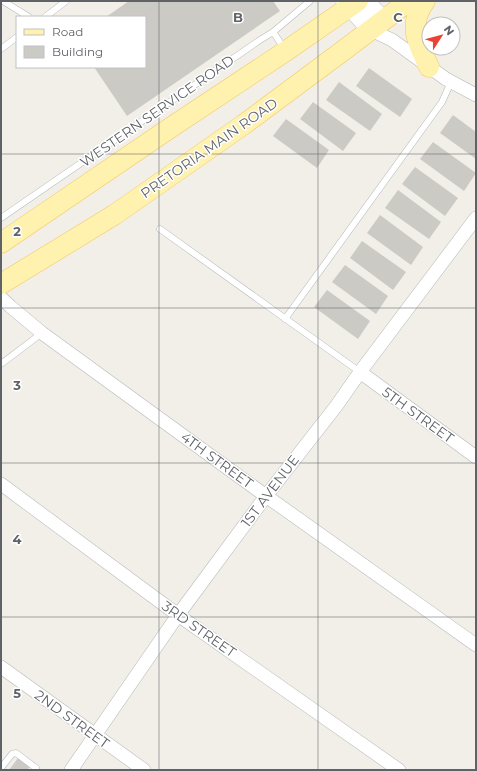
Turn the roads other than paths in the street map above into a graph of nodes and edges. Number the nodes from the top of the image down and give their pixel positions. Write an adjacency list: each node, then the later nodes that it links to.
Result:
1 (3, 1): 7 (lane)
2 (66, 1): 8 (lane)
3 (310, 1): 10 (lane, WESTERN SERVICE ROAD)
4 (409, 1): 9 (main road, PRETORIA MAIN ROAD)
5 (425, 1): 14 (main road)
6 (354, 2): 9 (street); 13 (main road)
7 (27, 16)
8 (46, 16)
9 (377, 25): 14 (street); 21 (main road, PRETORIA MAIN ROAD)
10 (273, 32): 13 (lane); 17 (lane, WESTERN SERVICE ROAD)
11 (16, 39): 12 (lane)
12 (1, 49)
13 (286, 51): 20 (main road)
14 (429, 67): 15 (street)
15 (451, 82): 16 (street); 23 (lane)
16 (476, 95)
17 (1, 218)
18 (476, 218): 26 (street, 1ST AVENUE)
19 (160, 229): 23 (lane)
20 (1, 243)
21 (1, 284)
22 (1, 298): 24 (street, 4TH STREET)
23 (285, 319): 26 (lane)
24 (42, 332): 25 (lane); 29 (street, 4TH STREET)
25 (1, 364)
26 (360, 372): 27 (street, 5TH STREET); 29 (street, 1ST AVENUE)
27 (476, 457)
28 (1, 484): 30 (street, 3RD STREET)
29 (266, 496): 30 (street, 1ST AVENUE); 31 (street, 4TH STREET)
30 (178, 615): 33 (street, 1ST AVENUE); 38 (street, 3RD STREET)
31 (476, 645)
32 (1, 667): 33 (street, 2ND STREET)
33 (96, 736): 36 (street, 1ST AVENUE); 37 (street, 2ND STREET)
34 (1, 768): 35 (lane)
35 (37, 769)
36 (72, 770)
37 (144, 770)
38 (399, 770)

